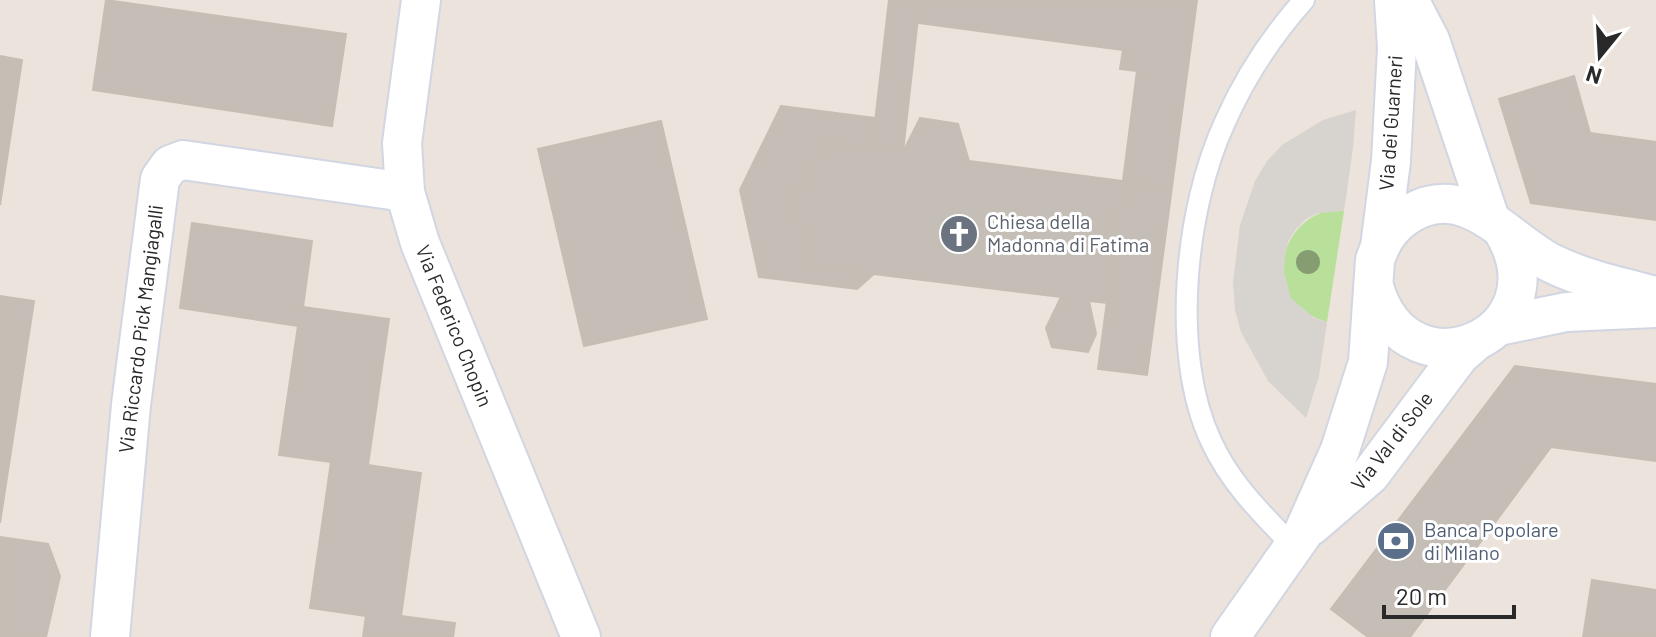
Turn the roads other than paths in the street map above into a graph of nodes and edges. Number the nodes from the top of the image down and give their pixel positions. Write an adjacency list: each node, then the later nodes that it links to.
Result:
1 (421, 0): 5 (street, Via Federico Chopin)
2 (1304, 0): 12 (lane)
3 (1394, 0): 7 (street, Via dei Guarneri)
4 (1409, 0): 6 (street, Via dei Guarneri)
5 (405, 192): 13 (street, Via Riccardo Pick Mangiagalli); 14 (street, Via Federico Chopin)
6 (1496, 225): 7 (street); 9 (street); 11 (street, Via Val di Sole)
7 (1380, 247): 8 (street, Via Val di Sole)
8 (1375, 290): 11 (street); 12 (street, Via Val di Sole)
9 (1656, 296)
10 (1656, 308): 11 (street)
11 (1486, 335): 12 (street, Via Val di Sole)
12 (1298, 540): 15 (street, Via Val di Sole)
13 (110, 637)
14 (581, 637)
15 (1230, 637)

